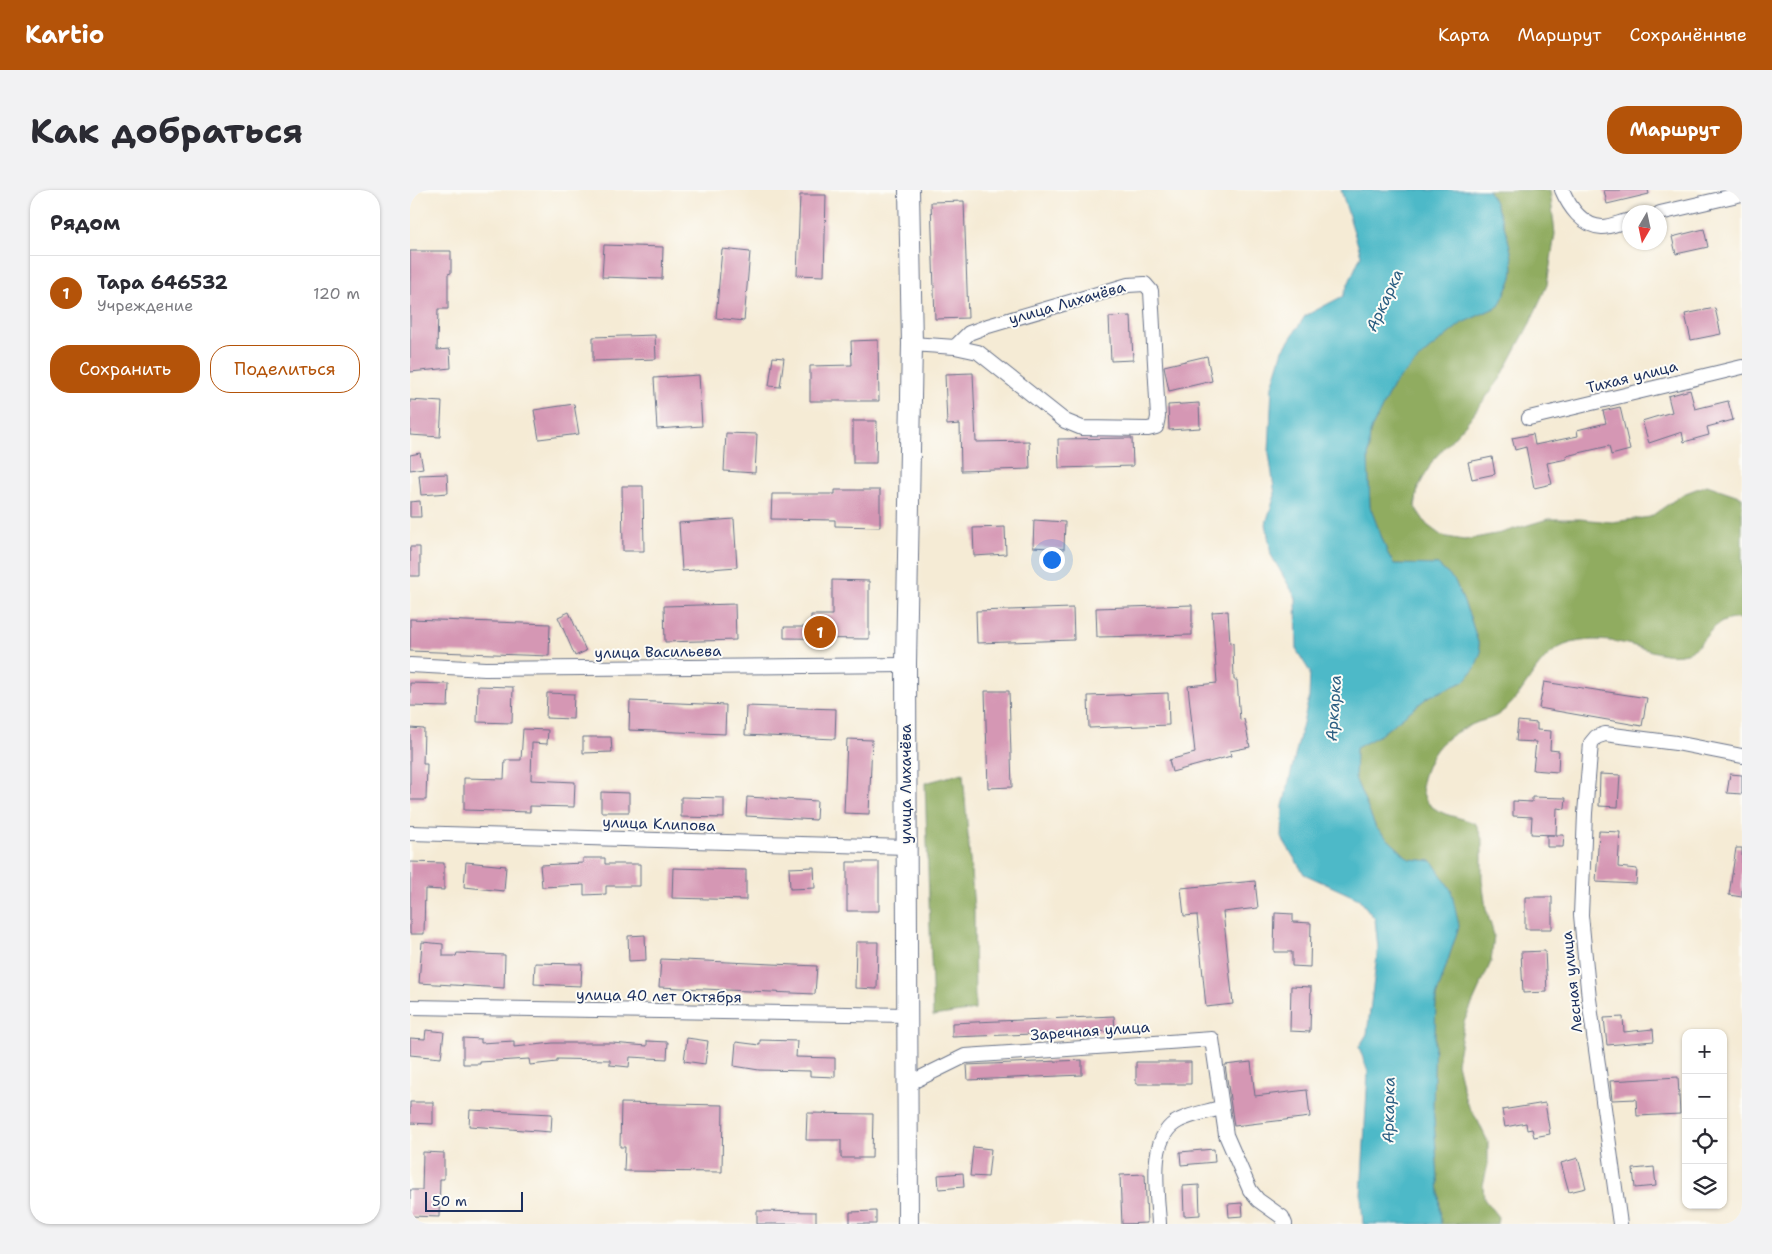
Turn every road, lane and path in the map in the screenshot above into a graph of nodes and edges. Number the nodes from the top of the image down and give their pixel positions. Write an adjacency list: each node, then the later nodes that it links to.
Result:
1 (909, 190): 6 (street, улица Лихачёва)
2 (1562, 190): 5 (street)
3 (1742, 194): 4 (street)
4 (1667, 211)
5 (1622, 222)
6 (912, 344): 7 (street, улица Лихачёва); 11 (street, улица Лихачёва)
7 (955, 347): 7 (street, улица Лихачёва)
8 (1742, 367): 9 (street, Тихая улица)
9 (1529, 418)
10 (410, 665): 11 (street, улица Васильева)
11 (906, 665): 14 (street, улица Лихачёва)
12 (1742, 756): 22 (street, Лесная улица)
13 (410, 833): 14 (street, улица Клипова)
14 (907, 847): 16 (street, улица Лихачёва)
15 (410, 1007): 16 (street, улица 40 лет Октября)
16 (908, 1015): 17 (street, улица Лихачёва)
17 (908, 1084): 18 (street, Заречная улица); 19 (street, улица Лихачёва)
18 (1220, 1108): 20 (street); 21 (street, Заречная улица)
19 (908, 1224)
20 (1159, 1224)
21 (1285, 1224)
22 (1620, 1224)

